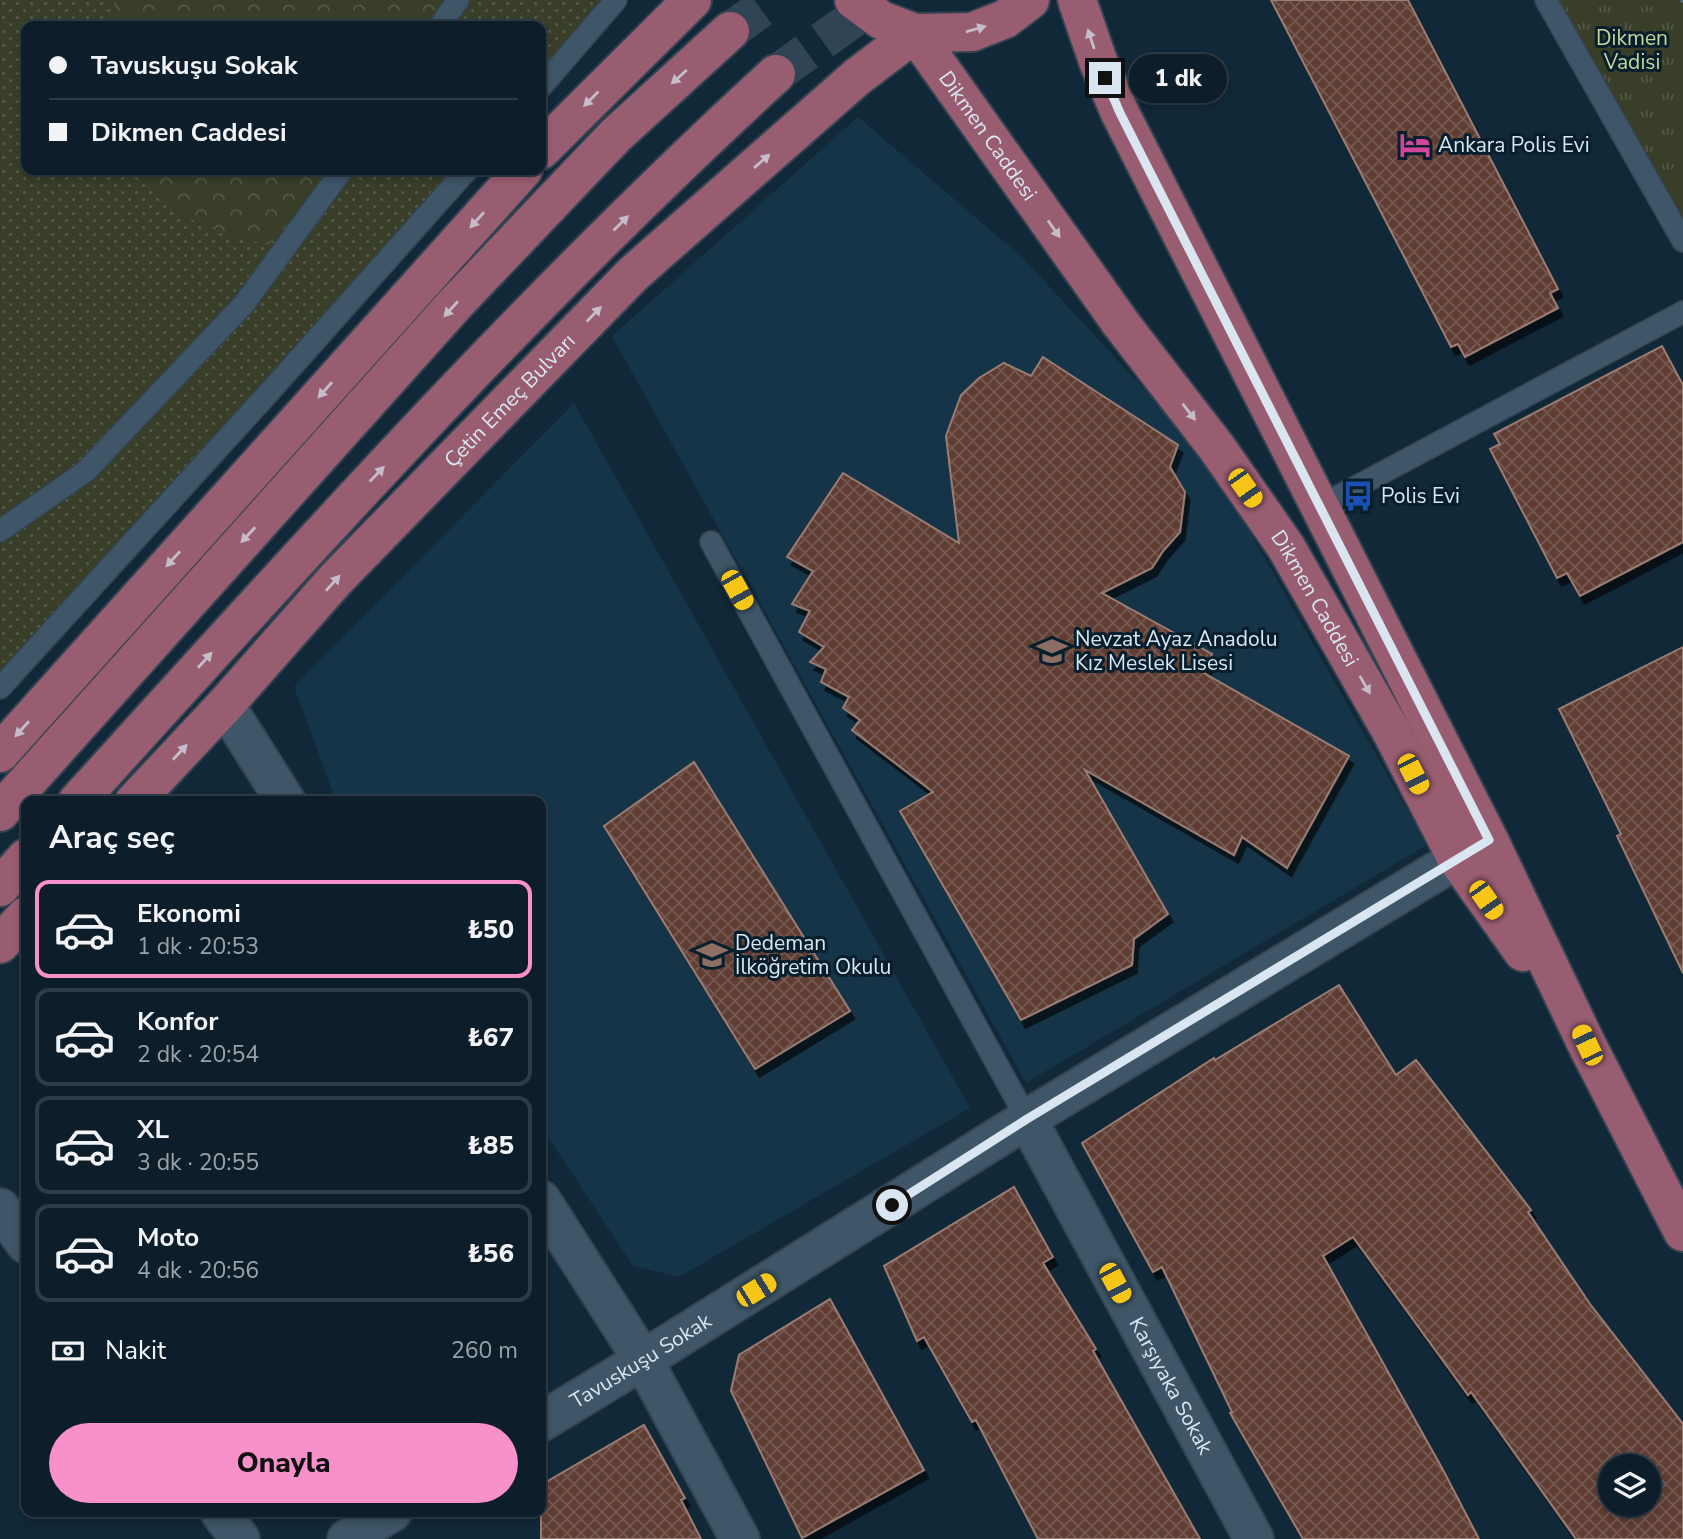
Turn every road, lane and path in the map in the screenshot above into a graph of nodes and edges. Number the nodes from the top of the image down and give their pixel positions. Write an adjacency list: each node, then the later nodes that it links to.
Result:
1 (458, 0): 8 (lane)
2 (616, 0): 12 (lane)
3 (692, 0): 13 (main road, one-way to 13)
4 (854, 0): 10 (main road)
5 (1030, 0): 10 (main road, one-way to 5)
6 (1077, 0): 19 (main road, Dikmen Caddesi, one-way to 6)
7 (1546, 0): 17 (lane)
8 (443, 21)
9 (730, 31): 28 (main road, one-way to 28)
10 (915, 33): 23 (main road, Çetin Emeç Bulvarı, one-way to 10); 29 (main road, Dikmen Caddesi, one-way to 29)
11 (776, 75): 25 (main road, one-way to 11)
12 (546, 81)
13 (546, 145)
14 (338, 175): 20 (lane)
15 (463, 175): 22 (lane)
16 (519, 175): 24 (main road, one-way to 24)
17 (1683, 241)
18 (1683, 312): 19 (lane)
19 (1320, 506): 29 (main road, Dikmen Caddesi)
20 (0, 531)
21 (711, 542): 34 (lane)
22 (0, 688)
23 (225, 705): 26 (main road, Çetin Emeç Bulvarı, one-way to 23); 27 (street)
24 (0, 753)
25 (82, 796)
26 (140, 796)
27 (282, 796)
28 (0, 812)
29 (1473, 850): 34 (street, Tavuskuşu Sokak); 37 (main road, Dikmen Caddesi)
30 (21, 864): 31 (main road)
31 (0, 887)
32 (21, 921): 33 (main road)
33 (0, 944)
34 (1027, 1119): 39 (street, Tavuskuşu Sokak); 46 (street, Karşıyaka Sokak)
35 (0, 1208): 38 (street)
36 (546, 1208): 39 (street)
37 (1683, 1231)
38 (21, 1237)
39 (643, 1360): 40 (street, Tavuskuşu Sokak); 45 (street)
40 (546, 1419)
41 (224, 1517): 43 (street)
42 (384, 1517): 44 (street)
43 (240, 1539)
44 (347, 1539)
45 (740, 1539)
46 (1254, 1539)

